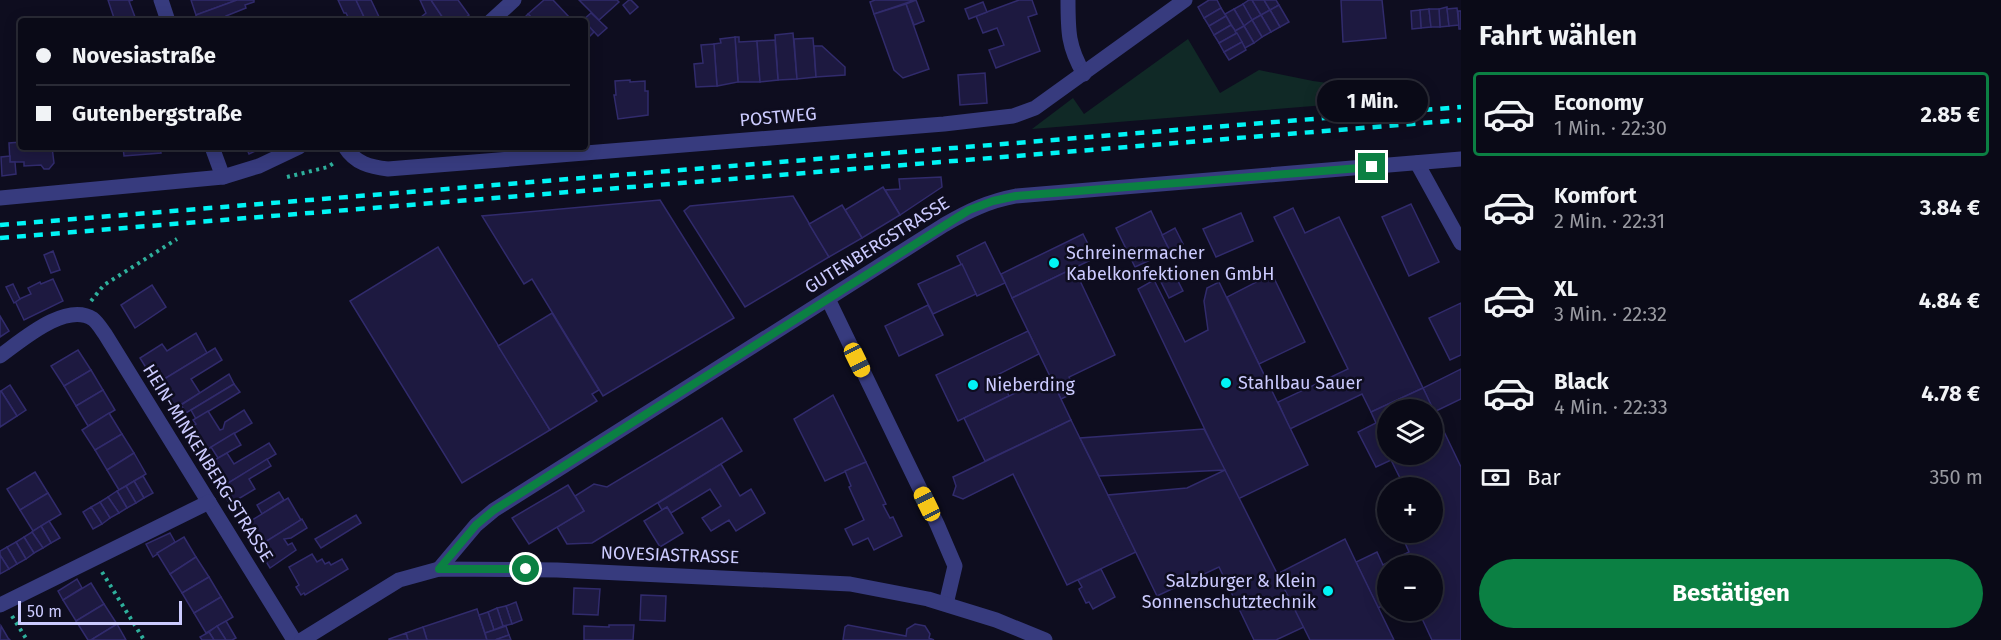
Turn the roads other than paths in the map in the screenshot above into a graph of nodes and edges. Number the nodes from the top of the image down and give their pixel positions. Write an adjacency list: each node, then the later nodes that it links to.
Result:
1 (161, 0): 5 (street)
2 (514, 0): 6 (street)
3 (1068, 0): 7 (street)
4 (1185, 0): 7 (street, POSTWEG)
5 (167, 18)
6 (494, 18)
7 (1084, 74): 10 (street, POSTWEG)
8 (213, 150): 13 (street)
9 (293, 150): 13 (street)
10 (347, 150)
11 (1461, 159): 12 (street, GUTENBERGSTRASSE)
12 (1417, 163): 15 (street); 16 (street, GUTENBERGSTRASSE)
13 (223, 177): 14 (street)
14 (0, 198)
15 (1461, 243)
16 (828, 299): 19 (street, GUTENBERGSTRASSE); 21 (street)
17 (0, 356): 18 (street, HEIN-MINKENBERG-STRASSE)
18 (209, 501): 20 (street); 22 (street, HEIN-MINKENBERG-STRASSE)
19 (439, 569): 21 (street, NOVESIASTRASSE); 23 (street, NOVESIASTRASSE)
20 (2, 604)
21 (946, 604): 24 (street, NOVESIASTRASSE)
22 (294, 640)
23 (302, 640)
24 (1045, 640)

